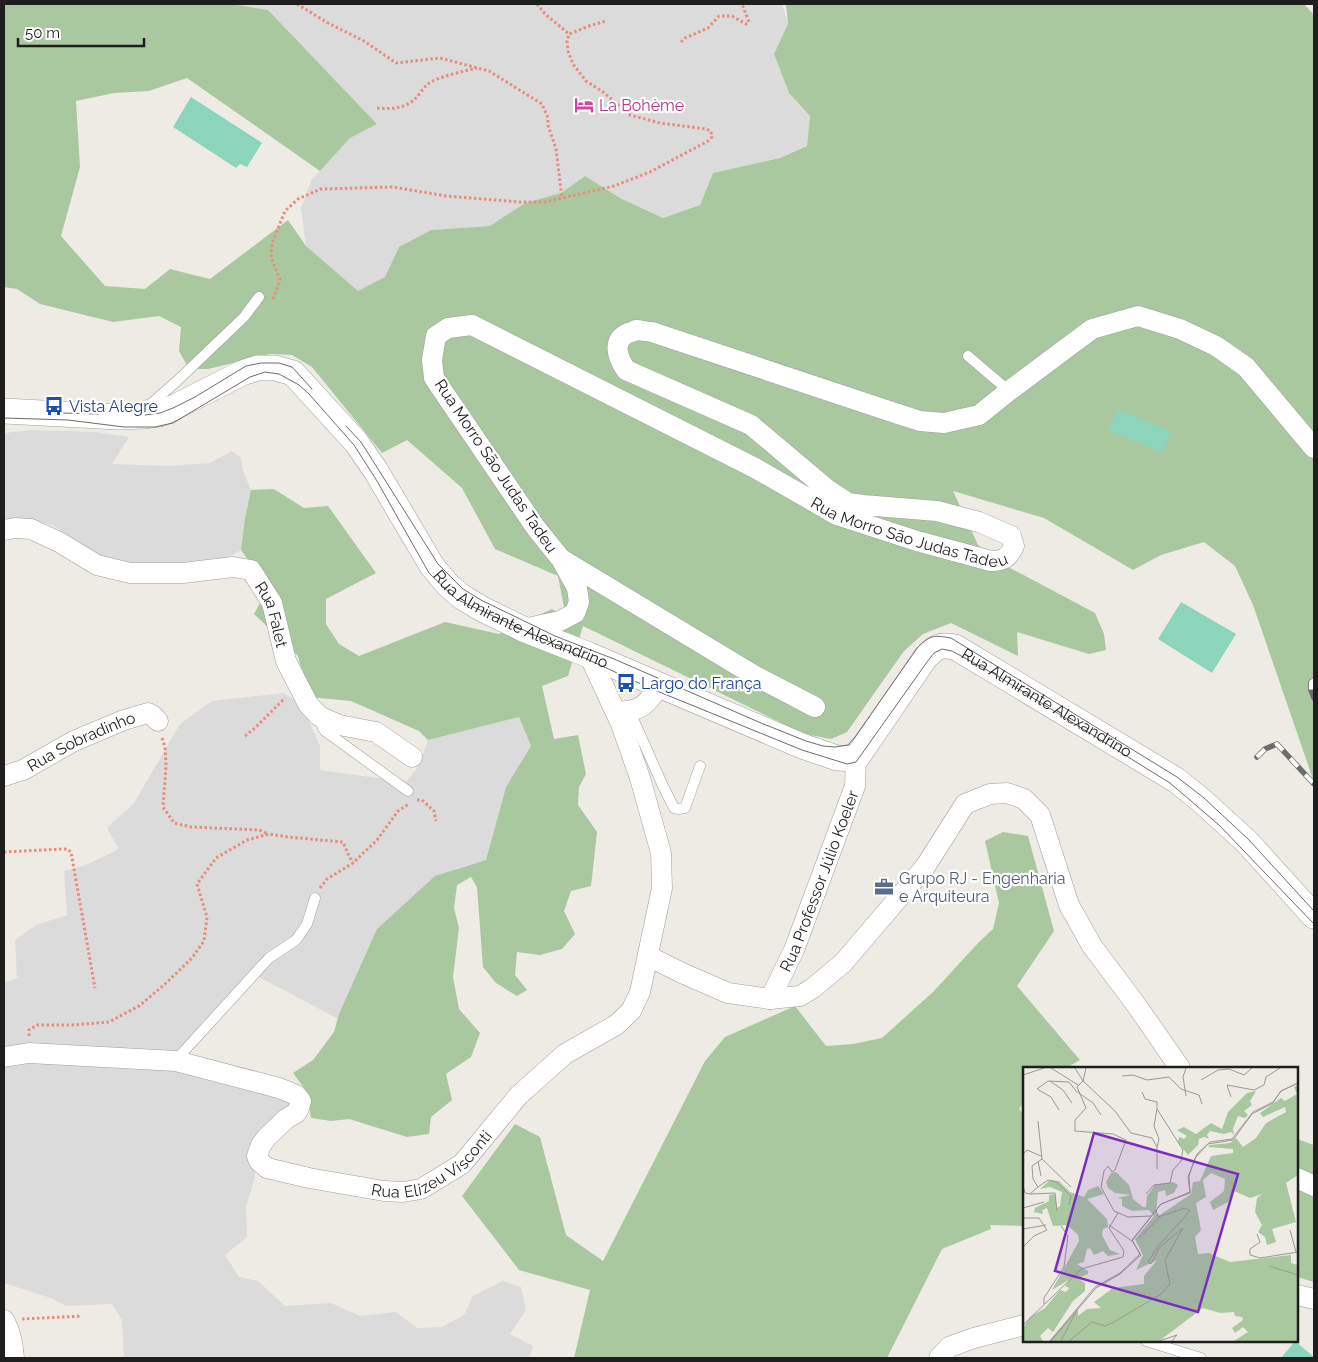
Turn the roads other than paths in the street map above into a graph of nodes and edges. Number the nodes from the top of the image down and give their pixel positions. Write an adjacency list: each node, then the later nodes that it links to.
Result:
1 (259, 297): 5 (lane)
2 (968, 356): 3 (lane)
3 (1009, 391): 6 (street, Rua Morro São Judas Tadeu); 8 (street, Rua Morro São Judas Tadeu)
4 (4, 411): 5 (street, Rua Almirante Alexandrino)
5 (119, 417): 9 (street, Rua Almirante Alexandrino)
6 (1314, 448)
7 (4, 530): 14 (street, Rua Falet)
8 (561, 559): 9 (street, Rua Morro São Judas Tadeu); 12 (street)
9 (523, 629): 10 (street, Rua Almirante Alexandrino)
10 (589, 655): 11 (street, Rua Almirante Alexandrino); 13 (street, Rua Elizeu Visconti)
11 (660, 686): 13 (street); 17 (street, Rua Almirante Alexandrino)
12 (815, 707)
13 (623, 712): 18 (lane); 23 (street, Rua Elizeu Visconti)
14 (319, 716): 16 (street); 20 (lane)
15 (158, 721): 19 (street, Rua Sobradinho)
16 (412, 757)
17 (856, 759): 22 (street, Rua Almirante Alexandrino); 24 (street, Rua Professor Júlio Koeler)
18 (700, 766)
19 (4, 776)
20 (408, 790)
21 (315, 898): 26 (lane)
22 (1314, 916)
23 (648, 956): 24 (street); 26 (street, Rua Elizeu Visconti)
24 (770, 1000): 27 (street)
25 (4, 1057): 26 (street, Rua Elizeu Visconti)
26 (176, 1062)
27 (1179, 1067)
28 (1298, 1178): 29 (street)
29 (1314, 1186)
30 (1298, 1294): 31 (street)
31 (1314, 1299)
32 (4, 1320): 35 (street)
33 (1023, 1325): 36 (street)
34 (1149, 1342): 37 (lane)
35 (14, 1358)
36 (939, 1358)
37 (1201, 1358)

